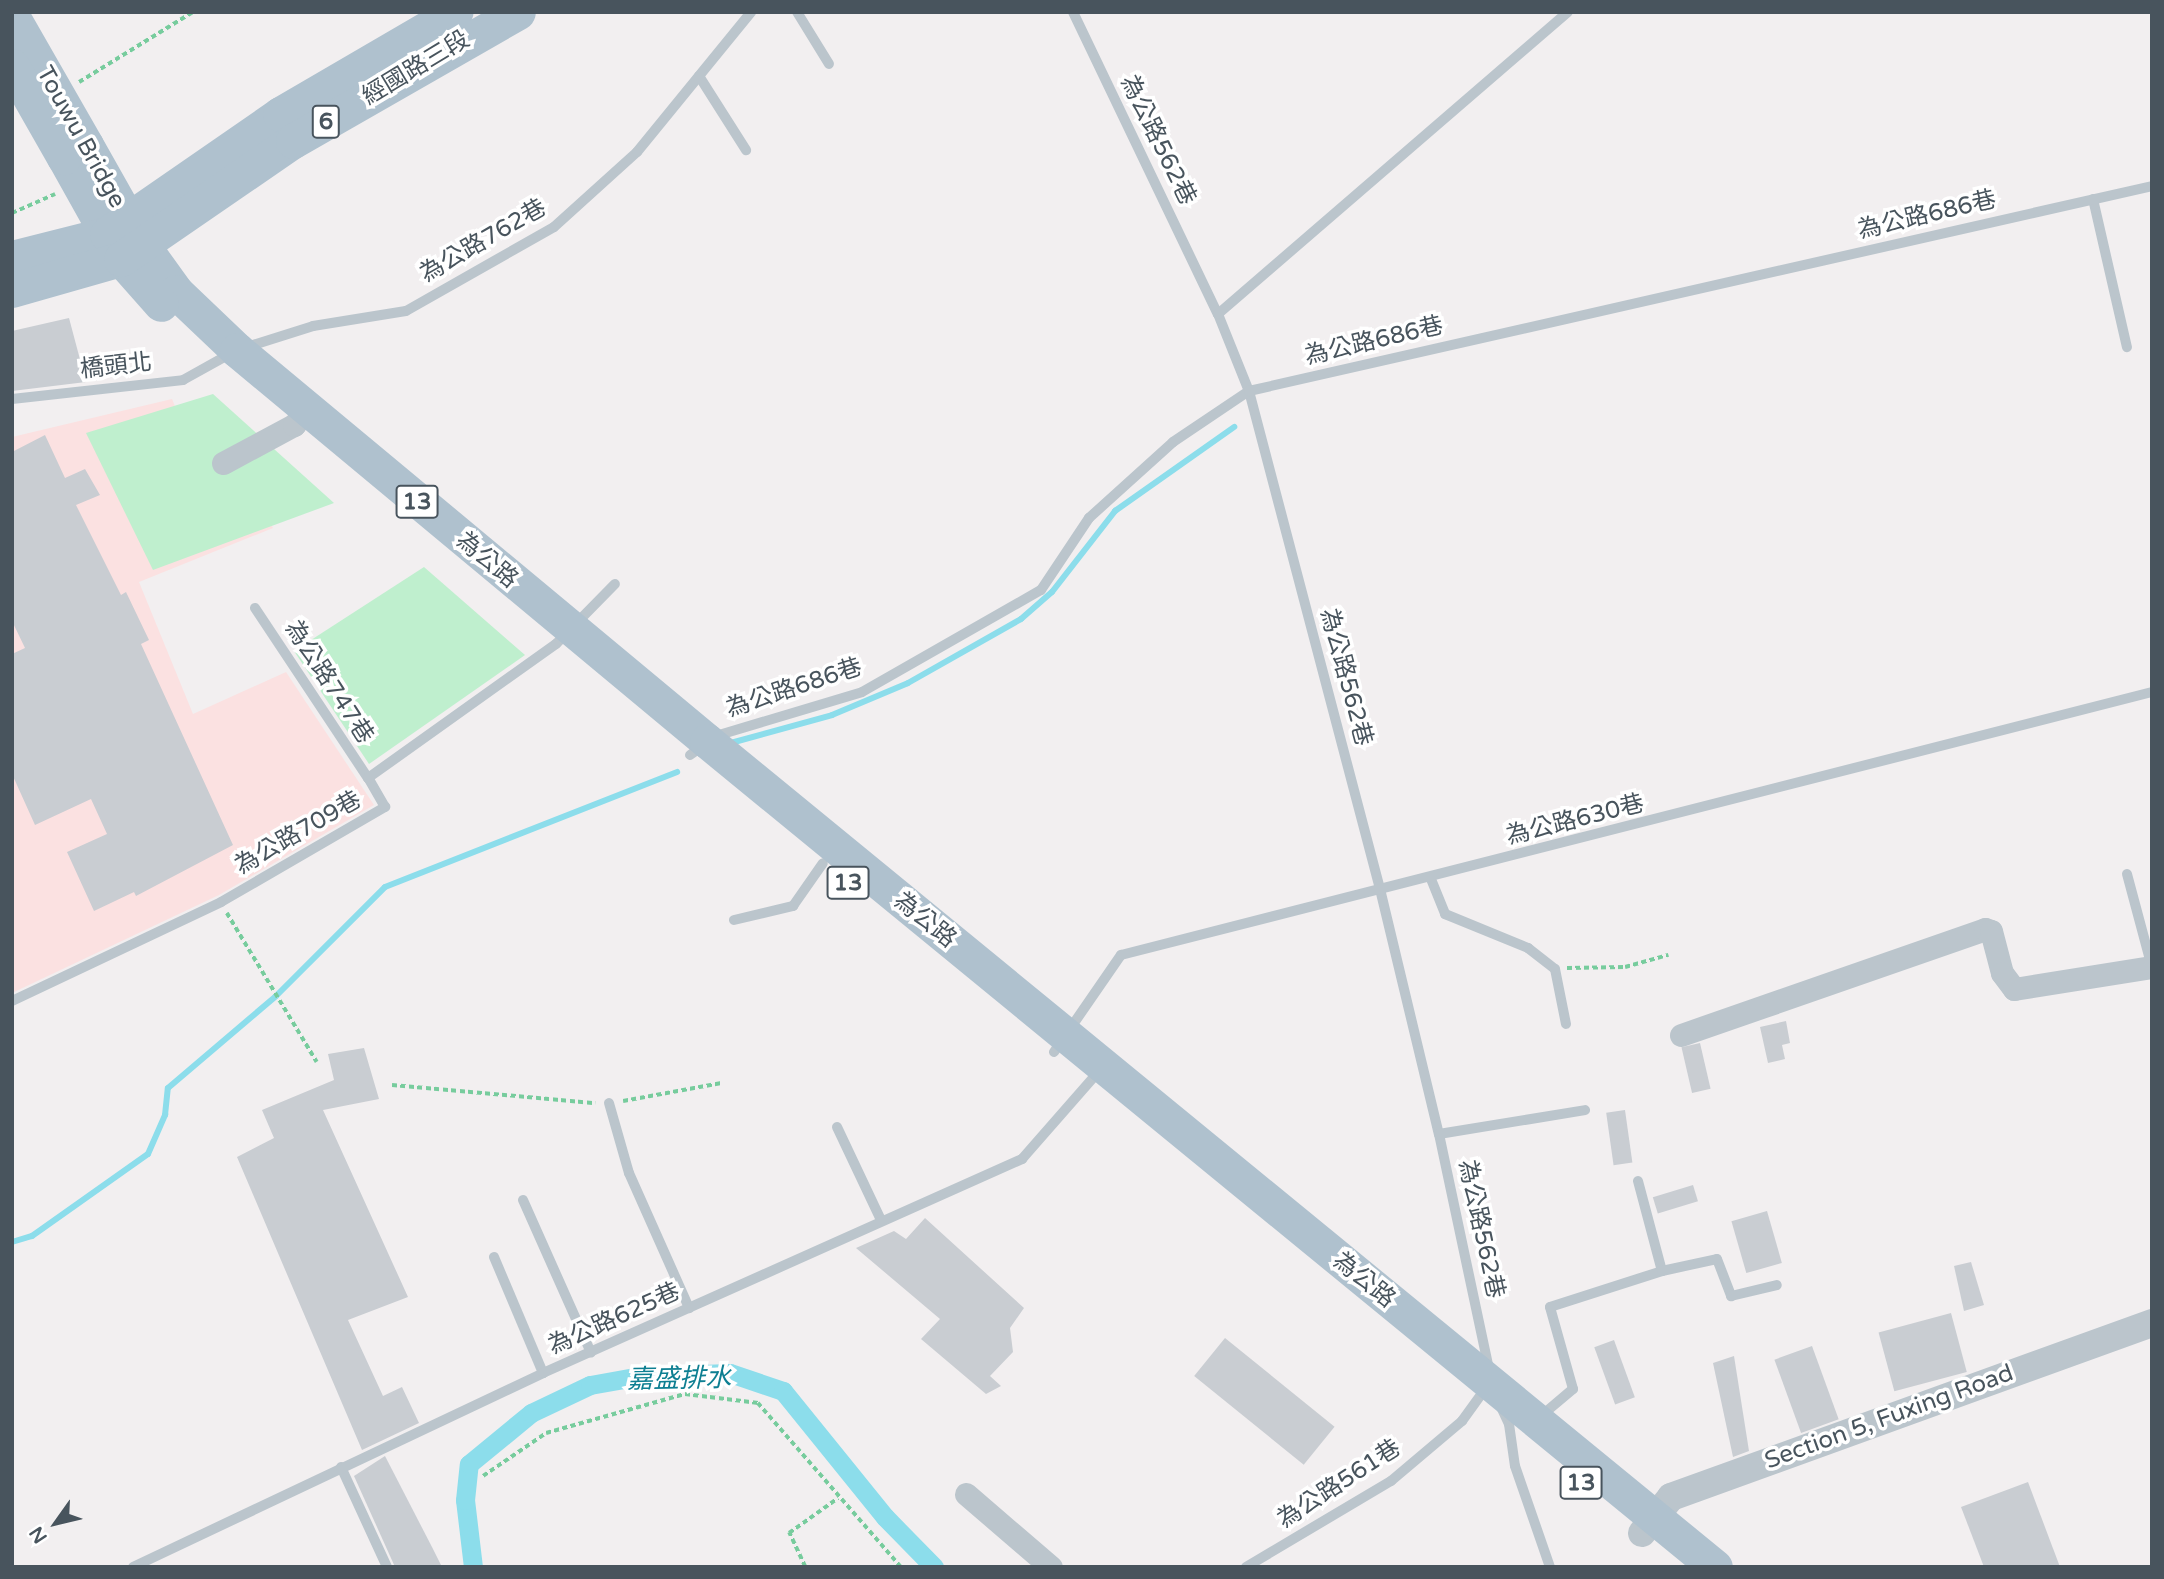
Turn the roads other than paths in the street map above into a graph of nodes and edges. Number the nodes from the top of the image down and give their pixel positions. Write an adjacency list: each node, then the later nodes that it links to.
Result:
1 (455, 12): 15 (main road, 經國路三段 / 6)
2 (518, 12): 15 (main road, 經國路三段 / 6)
3 (751, 12): 10 (lane, 為公路762巷)
4 (797, 12): 8 (lane)
5 (1073, 12): 18 (lane, 為公路562巷)
6 (1568, 12): 18 (lane)
7 (12, 16): 12 (main road, Touwu Bridge / 13, bridge)
8 (829, 64)
9 (12, 66): 12 (main road, Touwu Bridge / 13, bridge)
10 (699, 76): 11 (lane); 20 (lane, 為公路762巷)
11 (746, 150)
12 (72, 164): 15 (main road, Touwu Bridge / 13)
13 (2152, 186): 14 (lane, 為公路686巷)
14 (2093, 199): 19 (lane); 21 (lane, 為公路686巷)
15 (125, 240): 16 (main road, 6); 17 (main road, 6); 20 (main road, 為公路 / 13)
16 (12, 258)
17 (12, 290)
18 (1218, 314): 21 (lane, 為公路562巷)
19 (2127, 347)
20 (228, 356): 22 (lane, 橋頭北); 23 (main road, 為公路 / 13)
21 (1249, 391): 29 (lane, 為公路686巷); 34 (lane, 為公路562巷)
22 (12, 399)
23 (300, 418): 24 (street); 27 (main road, 為公路 / 13)
24 (223, 463)
25 (615, 584): 27 (lane, 為公路709巷)
26 (256, 608): 30 (lane, 為公路747巷)
27 (563, 636): 29 (main road, 為公路 / 13); 30 (lane, 為公路709巷)
28 (2152, 692): 33 (lane, 為公路630巷)
29 (698, 748): 31 (main road, 為公路 / 13); 40 (main road, 為公路 / 13)
30 (368, 778): 37 (lane, 為公路709巷)
31 (823, 863): 35 (lane); 40 (main road, 為公路 / 13)
32 (2127, 874): 36 (lane)
33 (1431, 879): 34 (lane, 為公路630巷); 38 (lane)
34 (1380, 889): 40 (lane, 為公路630巷); 45 (lane, 為公路562巷)
35 (734, 920)
36 (2152, 967): 39 (street)
37 (12, 1001)
38 (1566, 1024)
39 (1681, 1035)
40 (1060, 1044): 41 (main road, 為公路 / 13)
41 (1097, 1074): 48 (lane, 為公路625巷); 56 (main road, 為公路 / 13)
42 (609, 1103): 52 (lane)
43 (1585, 1110): 45 (lane)
44 (837, 1127): 48 (lane)
45 (1439, 1134): 56 (lane, 為公路562巷)
46 (1638, 1181): 50 (lane)
47 (523, 1200): 54 (lane)
48 (881, 1220): 52 (lane, 為公路625巷)
49 (494, 1257): 55 (lane)
50 (1662, 1271): 51 (lane); 57 (lane)
51 (1777, 1285)
52 (689, 1308): 54 (lane, 為公路625巷)
53 (2152, 1323): 60 (street, Section 5, Fuxing Road)
54 (590, 1353): 55 (lane, 為公路625巷)
55 (543, 1373): 58 (lane, 為公路625巷)
56 (1484, 1391): 57 (main road, 為公路 / 13); 64 (lane, 為公路561巷)
57 (1523, 1422): 60 (main road, 為公路 / 13); 65 (lane)
58 (341, 1467): 61 (lane, 為公路625巷); 62 (lane)
59 (966, 1494): 63 (street)
60 (1647, 1525): 66 (main road, 為公路 / 13); 67 (main road, 為公路 / 13)
61 (133, 1567)
62 (387, 1567)
63 (1051, 1567)
64 (1246, 1567)
65 (1550, 1567)
66 (1683, 1567)
67 (1715, 1567)

